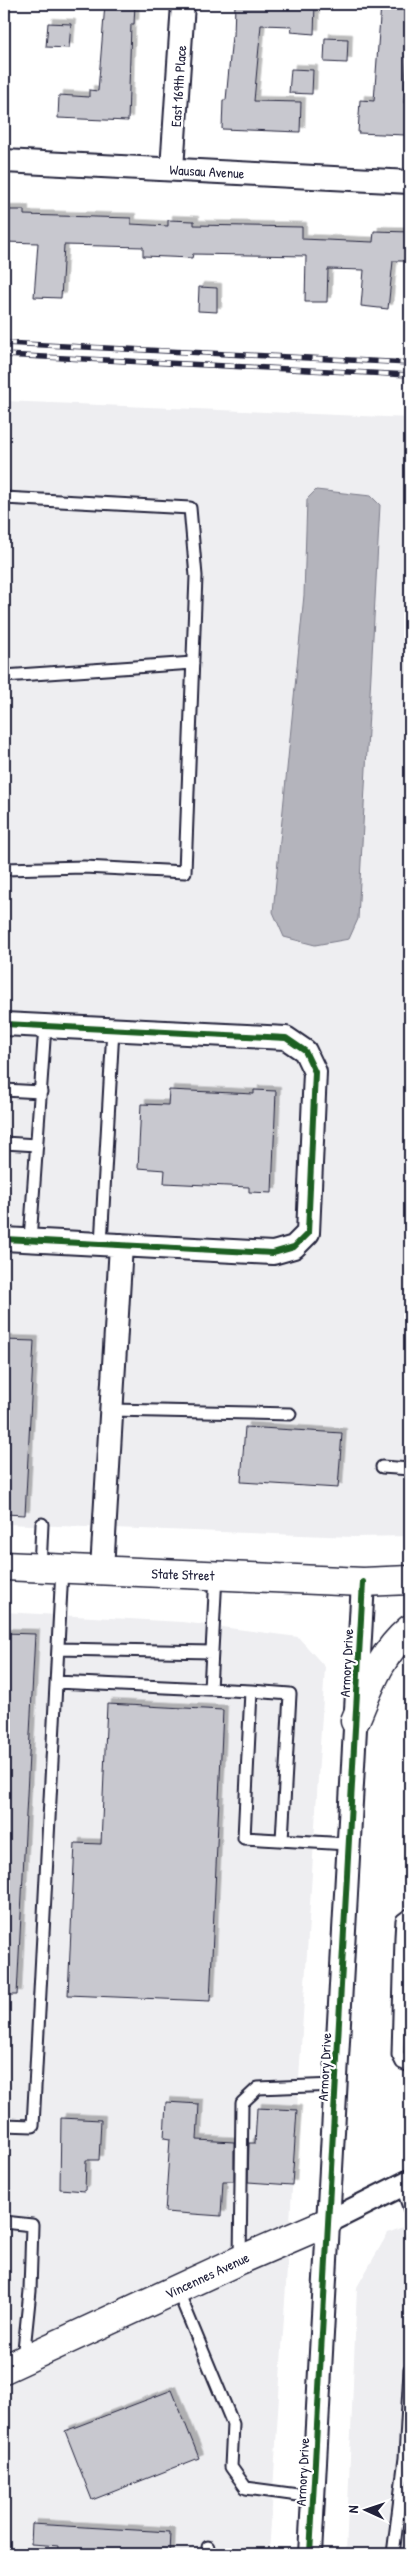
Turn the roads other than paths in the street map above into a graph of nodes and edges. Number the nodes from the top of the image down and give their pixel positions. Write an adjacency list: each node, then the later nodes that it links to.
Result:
1 (183, 4): 3 (street, East 169th Place)
2 (4, 161): 3 (street, Wausau Avenue)
3 (172, 169): 4 (street, Wausau Avenue)
4 (410, 182)
5 (4, 498): 6 (lane)
6 (193, 663): 7 (lane); 8 (lane)
7 (4, 676)
8 (4, 869)
9 (4, 1024): 10 (street)
10 (45, 1026): 11 (street); 13 (lane)
11 (113, 1030): 18 (lane); 18 (street)
12 (4, 1090): 13 (lane)
13 (41, 1092): 15 (lane)
14 (4, 1143): 15 (lane)
15 (37, 1145): 17 (lane)
16 (4, 1239): 17 (street)
17 (30, 1240): 18 (street)
18 (111, 1245): 19 (street)
19 (112, 1410): 20 (lane); 26 (street)
20 (290, 1414)
21 (382, 1467): 22 (lane)
22 (410, 1468)
23 (42, 1524): 25 (lane)
24 (4, 1566): 25 (street, State Street)
25 (51, 1568): 26 (street, State Street); 31 (lane)
26 (102, 1570): 27 (street, State Street)
27 (216, 1575): 29 (street, State Street); 32 (lane)
28 (410, 1580): 29 (street, State Street)
29 (363, 1582): 36 (street, Armory Drive)
30 (410, 1629): 36 (street)
31 (58, 1649): 32 (lane); 33 (lane)
32 (212, 1652): 34 (lane)
33 (56, 1682): 34 (lane); 42 (lane)
34 (210, 1689): 35 (lane)
35 (252, 1692): 37 (lane); 37 (lane)
36 (355, 1721): 38 (street, Armory Drive)
37 (282, 1840): 38 (lane)
38 (348, 1844): 41 (street, Armory Drive)
39 (410, 1914): 40 (lane)
40 (410, 2066)
41 (336, 2085): 46 (street, Armory Drive); 47 (lane)
42 (4, 2125)
43 (406, 2183): 44 (lane); 46 (street, Vincennes Avenue)
44 (410, 2210)
45 (4, 2222): 49 (lane)
46 (328, 2222): 47 (street, Vincennes Avenue); 51 (street, Armory Drive)
47 (240, 2260): 48 (street, Vincennes Avenue)
48 (177, 2289): 49 (street, Vincennes Avenue); 51 (lane)
49 (13, 2365)
50 (410, 2369): 53 (lane)
51 (313, 2497): 52 (street, Armory Drive)
52 (310, 2554)
53 (393, 2554)

